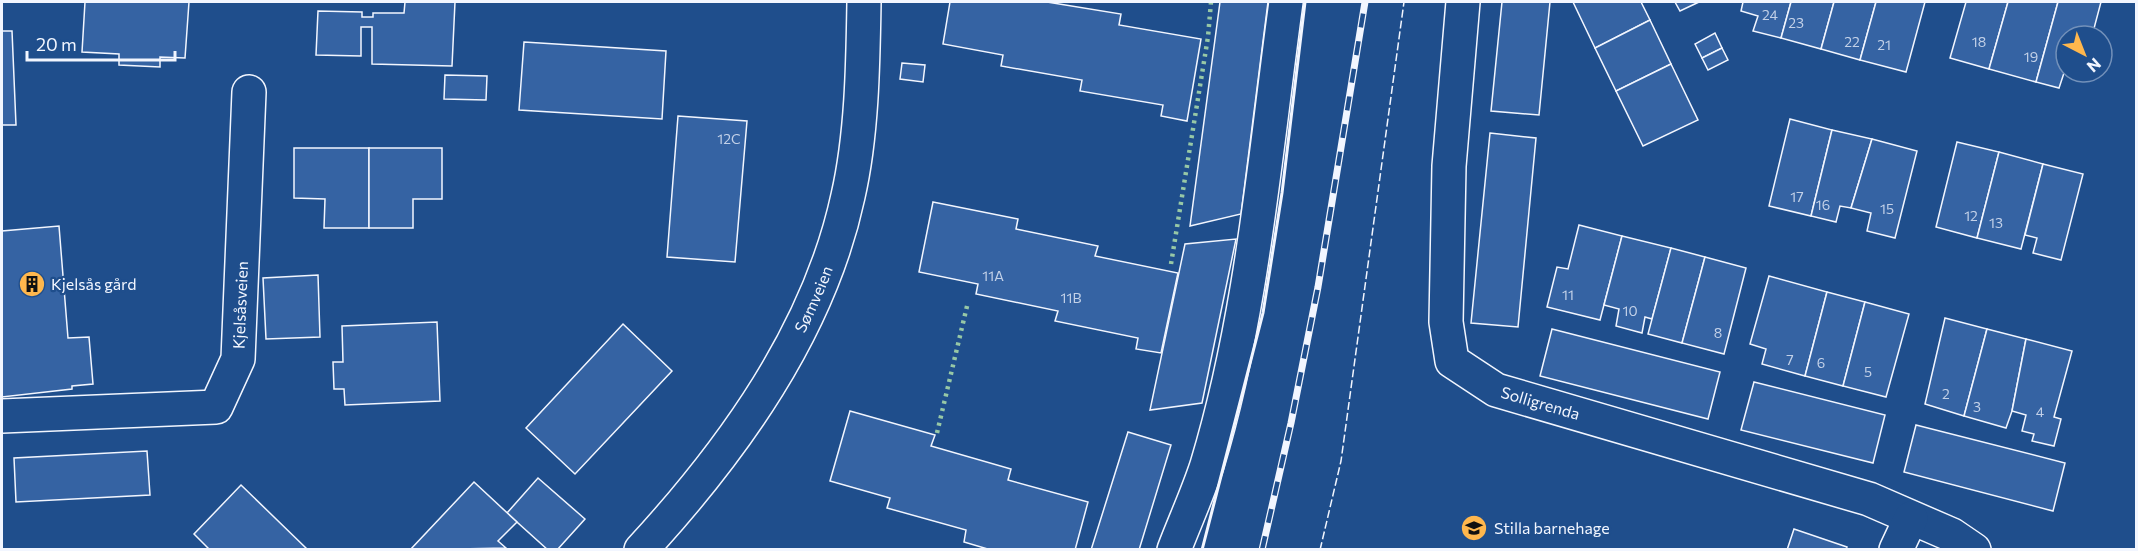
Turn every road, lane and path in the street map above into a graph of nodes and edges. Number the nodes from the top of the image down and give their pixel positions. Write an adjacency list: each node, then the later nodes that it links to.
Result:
1 (864, 2): 7 (street, Sømveien)
2 (1286, 2): 8 (street)
3 (1463, 2): 6 (street, Solligrenda)
4 (249, 92): 5 (street, Kjelsåsveien)
5 (2, 416)
6 (1911, 518): 9 (street); 10 (street, Solligrenda)
7 (641, 549)
8 (1174, 549)
9 (1896, 549)
10 (1974, 549)

